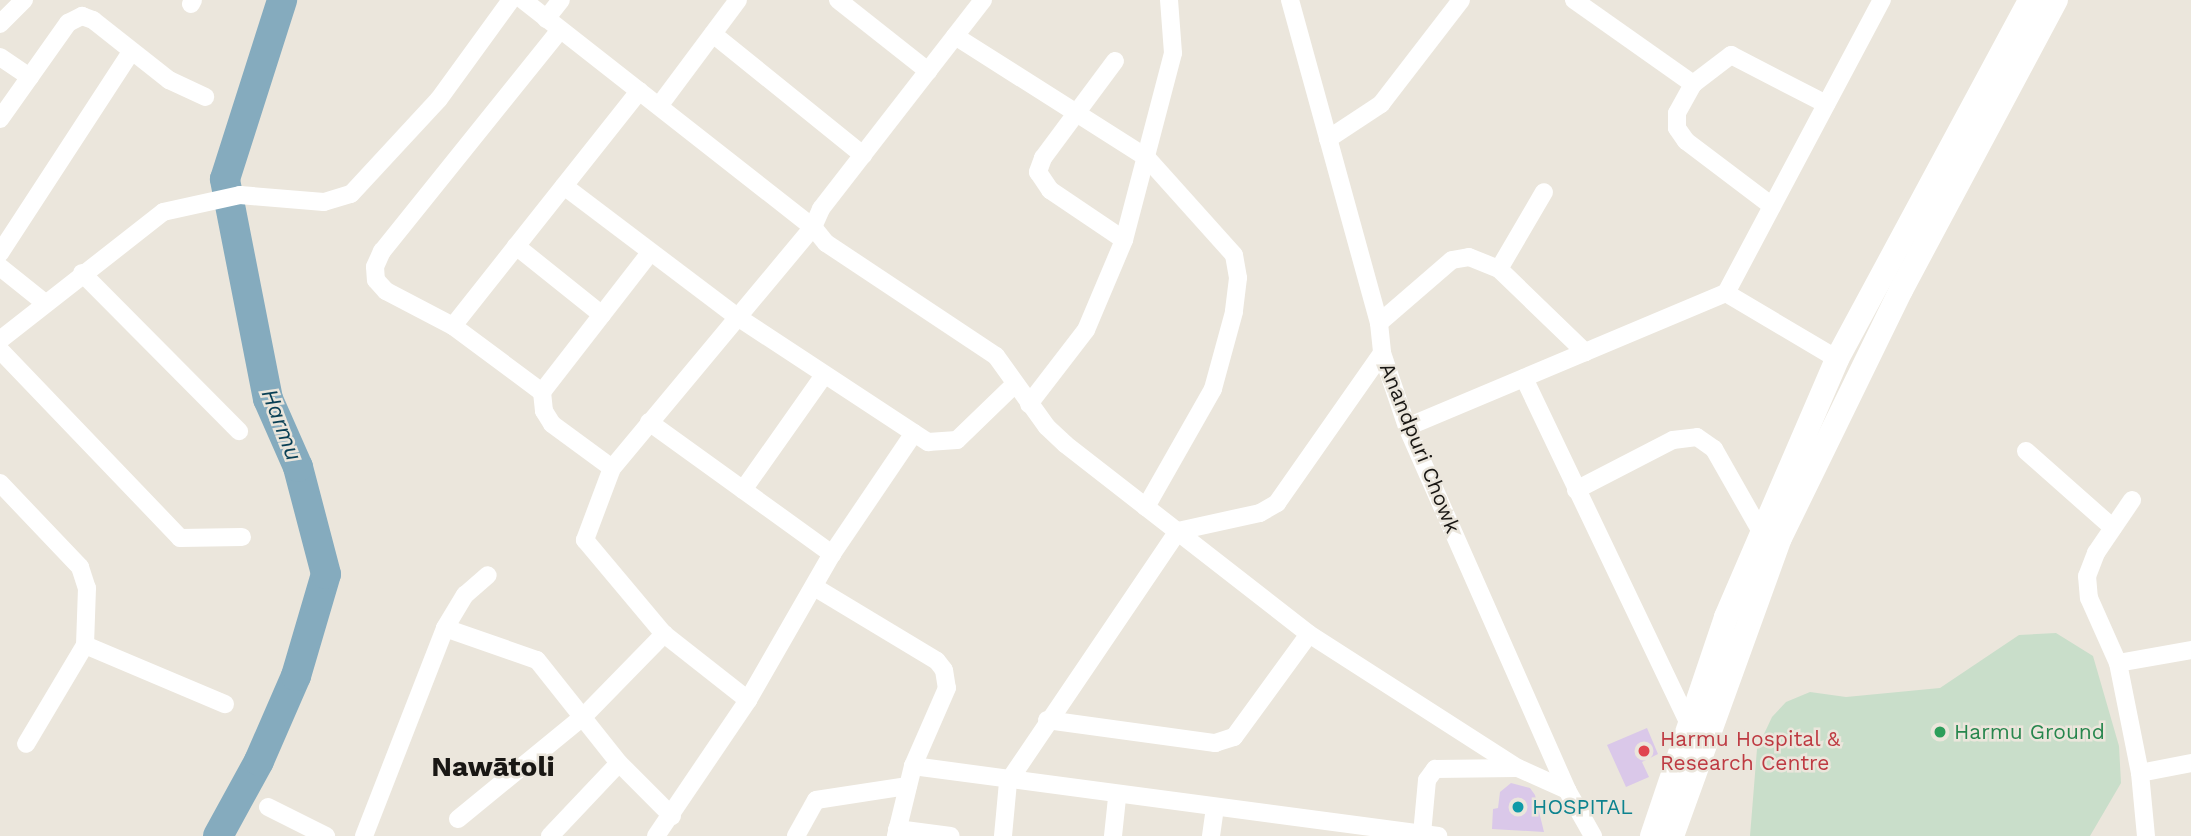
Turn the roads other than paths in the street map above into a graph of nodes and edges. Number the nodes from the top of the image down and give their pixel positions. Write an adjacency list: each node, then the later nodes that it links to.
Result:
1 (24, 0): 15 (street)
2 (511, 0): 44 (street)
3 (523, 0): 16 (street)
4 (561, 0): 16 (street)
5 (738, 0): 17 (street)
6 (838, 0): 22 (street)
7 (983, 0): 18 (street)
8 (1169, 0): 33 (street)
9 (1290, 0): 31 (street, Anandpuri Chowk)
10 (1461, 0): 31 (street)
11 (1574, 0): 24 (street)
12 (1882, 0): 27 (street)
13 (2030, 0): 55 (main road)
14 (2056, 0): 118 (main road)
15 (0, 24)
16 (553, 24): 25 (street); 50 (street)
17 (713, 34): 28 (street); 32 (street)
18 (955, 36): 22 (street); 29 (street)
19 (131, 52): 23 (street); 26 (street); 40 (street)
20 (0, 57): 23 (street)
21 (1115, 61): 29 (street)
22 (928, 71): 32 (street)
23 (30, 77): 30 (street)
24 (1693, 84): 27 (street); 36 (street)
25 (639, 91): 28 (street); 34 (street)
26 (205, 97)
27 (1826, 104): 36 (street)
28 (659, 106): 37 (street)
29 (1076, 113): 33 (street); 38 (street)
30 (0, 119)
31 (1328, 139): 49 (street, Anandpuri Chowk)
32 (863, 155): 37 (street)
33 (1147, 158): 38 (street); 71 (street)
34 (564, 186): 39 (street); 41 (street)
35 (1544, 192): 43 (street)
36 (1772, 206): 45 (street)
37 (813, 227): 48 (street); 58 (street)
38 (1124, 240): 60 (street)
39 (516, 246): 47 (street); 50 (street)
40 (0, 253)
41 (649, 254): 47 (street); 48 (street)
42 (0, 267): 46 (street)
43 (1499, 269): 49 (street); 53 (street)
44 (82, 273): 46 (street); 63 (street)
45 (1726, 293): 53 (street); 55 (street)
46 (45, 303): 51 (street)
47 (602, 315): 59 (street)
48 (736, 316): 56 (street); 61 (street)
49 (1378, 323): 54 (street, Anandpuri Chowk)
50 (453, 326): 59 (street)
51 (0, 340)
52 (0, 350): 75 (street)
53 (1585, 352): 57 (street)
54 (1382, 353): 62 (street, Anandpuri Chowk); 74 (street)
55 (1837, 359): 73 (main road)
56 (824, 375): 64 (street); 68 (street)
57 (1524, 378): 62 (street); 69 (street)
58 (1015, 384): 60 (street); 64 (street)
59 (542, 392): 66 (street)
60 (1029, 404): 71 (street)
61 (649, 422): 66 (street); 68 (street)
62 (1407, 427): 98 (street, Anandpuri Chowk)
63 (239, 431)
64 (914, 433): 76 (street)
65 (2026, 451): 72 (street)
66 (612, 468): 80 (street)
67 (0, 483): 82 (street)
68 (743, 490): 76 (street)
69 (1576, 491): 73 (street); 89 (street)
70 (2132, 500): 72 (street)
71 (1146, 508): 74 (street)
72 (2113, 528): 84 (street)
73 (1760, 530): 89 (main road)
74 (1178, 531): 81 (street); 88 (street)
75 (242, 537)
76 (832, 554): 78 (street)
77 (488, 575): 79 (street)
78 (816, 588): 85 (street); 93 (street)
79 (445, 628): 87 (street); 108 (street)
80 (664, 634): 85 (street); 87 (street)
81 (1309, 634): 88 (street); 94 (street)
82 (85, 645): 86 (street); 90 (street)
83 (2191, 650): 84 (street)
84 (2118, 663): 95 (street)
85 (748, 700): 102 (street)
86 (225, 704)
87 (583, 716): 91 (street); 103 (street)
88 (1047, 720): 96 (street)
89 (1690, 726): 117 (main road)
90 (26, 744)
91 (619, 763): 102 (street); 109 (street)
92 (2191, 763): 95 (street)
93 (913, 766): 96 (street); 97 (street)
94 (1518, 768): 98 (street); 106 (street)
95 (2140, 773): 119 (street)
96 (1009, 782): 99 (street); 113 (street)
97 (908, 786): 105 (street); 111 (street)
98 (1567, 790): 116 (street, Anandpuri Chowk)
99 (1117, 797): 101 (street); 114 (street)
100 (268, 807): 107 (street)
101 (1215, 809): 104 (street); 115 (street)
102 (673, 816): 110 (street)
103 (458, 819)
104 (1323, 830): 106 (street)
105 (897, 833): 112 (street)
106 (1433, 835)
107 (326, 836)
108 (364, 836)
109 (550, 836)
110 (656, 836)
111 (796, 836)
112 (951, 836)
113 (1003, 836)
114 (1112, 836)
115 (1211, 836)
116 (1593, 836)
117 (1652, 836)
118 (1672, 836)
119 (2146, 836)

